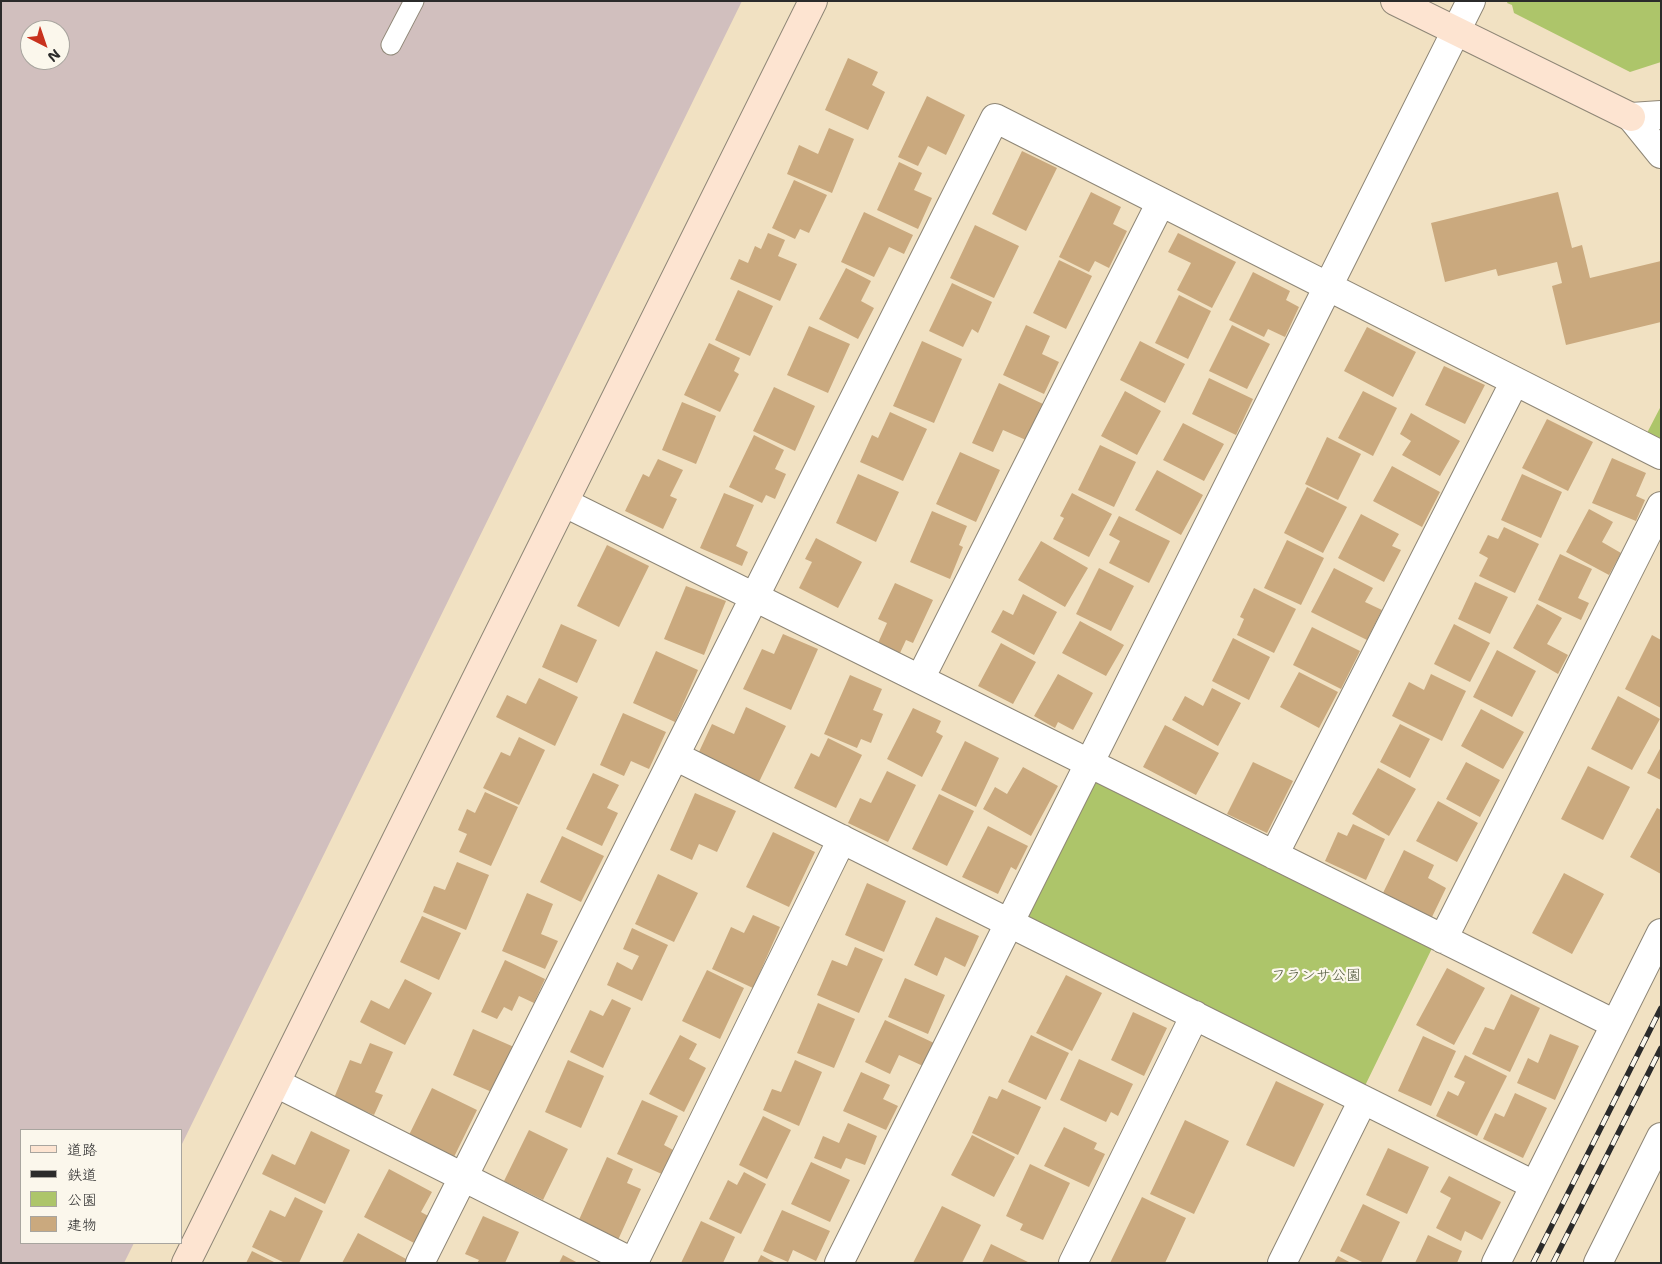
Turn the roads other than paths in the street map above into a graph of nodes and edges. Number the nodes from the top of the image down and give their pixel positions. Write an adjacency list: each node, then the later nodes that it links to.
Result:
1 (414, 1): 6 (lane)
2 (813, 1): 14 (street)
3 (1395, 1): 5 (street)
4 (1471, 1): 5 (street)
5 (1456, 32): 8 (street); 11 (street)
6 (391, 45)
7 (1661, 115): 8 (street)
8 (1631, 117): 9 (street)
9 (1661, 154)
10 (1160, 202): 11 (street); 16 (street); 17 (street)
11 (1328, 286): 12 (street); 19 (street)
12 (1515, 381): 13 (street); 21 (street)
13 (1661, 455)
14 (565, 503): 16 (street); 27 (street)
15 (1661, 506): 24 (street)
16 (754, 597): 17 (street); 18 (street)
17 (920, 679): 19 (street)
18 (675, 756): 20 (street); 30 (street)
19 (1089, 763): 21 (street); 22 (street)
20 (842, 839): 22 (street); 34 (street)
21 (1274, 855): 24 (street)
22 (1009, 923): 25 (street); 35 (street)
23 (1661, 933): 26 (street)
24 (1442, 938): 26 (street)
25 (1195, 1015): 28 (street); 36 (street)
26 (1615, 1024): 31 (street)
27 (276, 1083): 30 (street); 32 (street)
28 (1363, 1100): 31 (street); 37 (street)
29 (1661, 1137): 39 (street)
30 (463, 1177): 33 (street); 34 (street)
31 (1534, 1186): 38 (street)
32 (186, 1263)
33 (420, 1263)
34 (634, 1263)
35 (839, 1263)
36 (1072, 1263)
37 (1282, 1263)
38 (1496, 1263)
39 (1598, 1263)

